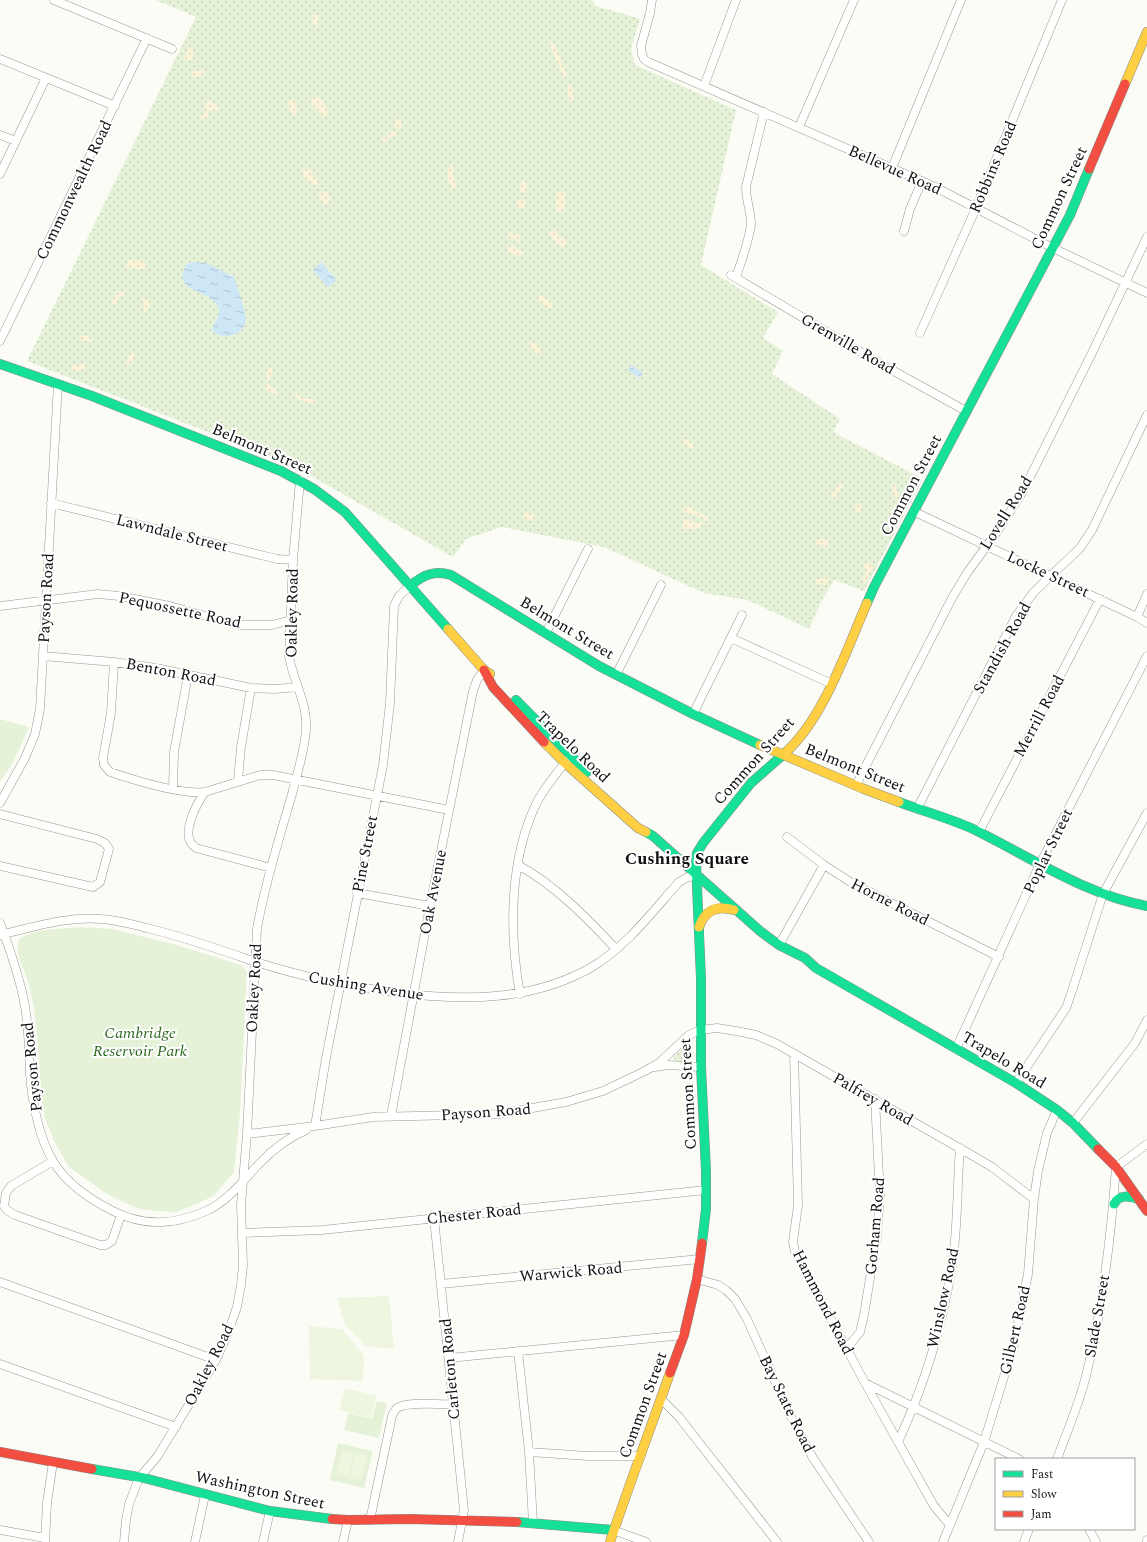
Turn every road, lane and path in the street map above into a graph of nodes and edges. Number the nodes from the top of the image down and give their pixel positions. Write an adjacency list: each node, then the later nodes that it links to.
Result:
1 (54, 0): 8 (street)
2 (652, 0): 12 (street, Bellevue Road)
3 (736, 0): 12 (street)
4 (854, 0): 15 (street)
5 (961, 0): 18 (street)
6 (1062, 0): 21 (street, Robbins Road)
7 (1147, 32): 24 (main road, Common Street)
8 (147, 38): 9 (street); 13 (street, Commonwealth Road)
9 (172, 49)
10 (0, 59): 11 (street)
11 (46, 78): 13 (street); 17 (street)
12 (704, 86): 14 (street, Bellevue Road)
13 (115, 106): 28 (street, Commonwealth Road)
14 (764, 112): 15 (street, Bellevue Road); 31 (street, Grenville Road)
15 (799, 127): 18 (street, Bellevue Road)
16 (0, 135): 17 (street)
17 (16, 141): 19 (street)
18 (892, 168): 20 (street, Bellevue Road)
19 (0, 174)
20 (922, 181): 21 (street, Bellevue Road); 22 (street)
21 (976, 208): 24 (street, Bellevue Road); 27 (street, Robbins Road)
22 (904, 231)
23 (1147, 237): 25 (street, Lovell Road)
24 (1053, 248): 25 (street, Bellevue Road); 31 (main road, Common Street)
25 (1125, 282): 26 (street, Bellevue Road); 36 (street, Lovell Road)
26 (1147, 292)
27 (920, 333)
28 (0, 341)
29 (0, 364): 30 (main road, Belmont Street)
30 (58, 384): 33 (main road, Belmont Street); 34 (street, Payson Road)
31 (966, 411): 35 (main road, Common Street)
32 (1147, 415): 39 (street, Standish Road)
33 (300, 480): 38 (street, Oakley Road); 41 (main road, Belmont Street)
34 (51, 503): 38 (street, Lawndale Street); 44 (street, Payson Road)
35 (915, 512): 36 (street, Locke Street); 58 (main road, Common Street)
36 (986, 545): 39 (street, Locke Street); 66 (street, Lovell Road)
37 (588, 549): 50 (street)
38 (294, 560): 48 (street, Oakley Road)
39 (1050, 575): 43 (street, Locke Street); 71 (street, Standish Road)
40 (661, 585): 57 (street)
41 (410, 586): 50 (main road, Belmont Street); 55 (main road, Trapelo Road); 69 (street, Pine Street)
42 (1147, 594): 47 (street)
43 (1100, 599): 47 (street, Locke Street); 75 (street, Merrill Road)
44 (46, 602): 45 (street, Pequossette Road); 48 (street, Pequossette Road); 52 (street, Payson Road)
45 (0, 606)
46 (742, 615): 51 (street)
47 (1137, 617): 49 (street)
48 (291, 620): 59 (street, Oakley Road)
49 (1147, 623)
50 (546, 633): 57 (main road, Belmont Street)
51 (731, 638): 58 (street); 61 (street)
52 (43, 656): 54 (street, Benton Road); 70 (street, Payson Road)
53 (1147, 656): 79 (street, Poplar Street)
54 (114, 662): 56 (street, Benton Road); 67 (street)
55 (484, 670): 63 (main road, Trapelo Road); 72 (street, Oak Avenue)
56 (188, 675): 60 (street, Benton Road); 67 (street)
57 (616, 675): 61 (main road, Belmont Street)
58 (832, 684): 62 (main road, Common Street)
59 (298, 687): 60 (street, Benton Road); 65 (street, Oakley Road)
60 (251, 688): 64 (street)
61 (693, 714): 62 (main road, Belmont Street)
62 (782, 754): 66 (main road, Belmont Street); 82 (main road, Common Street)
63 (567, 759): 77 (street); 82 (main road, Trapelo Road)
64 (238, 780): 65 (street); 68 (street)
65 (296, 780): 69 (street); 81 (street, Oakley Road)
66 (856, 785): 71 (main road, Belmont Street)
67 (173, 789): 68 (street)
68 (205, 792): 81 (street)
69 (377, 796): 72 (street); 83 (street, Pine Street)
70 (1, 801)
71 (917, 809): 75 (main road, Belmont Street)
72 (449, 810): 85 (street, Oak Avenue)
73 (1147, 813): 84 (street)
74 (0, 814): 80 (street)
75 (979, 832): 79 (main road, Belmont Street)
76 (787, 837): 78 (street, Horne Road)
77 (518, 865): 92 (street); 96 (street)
78 (824, 865): 91 (street); 93 (street, Horne Road)
79 (1040, 865): 84 (main road, Belmont Street); 93 (street, Poplar Street)
80 (0, 866)
81 (271, 868): 94 (street, Oakley Road)
82 (697, 876): 87 (main road, Trapelo Road); 89 (main road, Common Street); 92 (street, Cushing Avenue)
83 (357, 893): 85 (street); 95 (street, Pine Street)
84 (1103, 894): 86 (main road, Belmont Street); 104 (street)
85 (430, 906): 97 (street, Oak Avenue)
86 (1147, 906)
87 (734, 910): 89 (main road); 91 (main road, Trapelo Road)
88 (0, 923): 90 (street, Payson Road)
89 (699, 927): 99 (main road, Common Street)
90 (2, 935): 94 (street, Cushing Avenue); 113 (street, Payson Road)
91 (779, 945): 100 (main road, Trapelo Road)
92 (616, 949): 96 (street, Cushing Avenue)
93 (998, 957): 100 (street, Poplar Street)
94 (255, 961): 95 (street, Cushing Avenue); 110 (street, Oakley Road)
95 (340, 984): 97 (street, Cushing Avenue); 109 (street, Pine Street)
96 (520, 994): 97 (street, Cushing Avenue)
97 (413, 995): 107 (street, Oak Avenue)
98 (1147, 1020): 108 (street)
99 (700, 1030): 101 (street, Palfrey Road); 102 (main road, Common Street); 103 (street, Payson Road)
100 (956, 1049): 104 (main road, Trapelo Road)
101 (794, 1054): 105 (street, Palfrey Road); 129 (street, Hammond Road)
102 (701, 1067): 103 (street, Payson Road); 116 (main road, Common Street)
103 (650, 1068): 107 (street, Payson Road)
104 (1016, 1083): 106 (main road, Trapelo Road)
105 (875, 1099): 112 (street, Palfrey Road); 129 (street, Gorham Road)
106 (1057, 1110): 108 (main road, Trapelo Road); 117 (street, Gilbert Road)
107 (391, 1116): 109 (street, Payson Road)
108 (1073, 1123): 114 (main road, Trapelo Road)
109 (315, 1126): 110 (street, Payson Road); 115 (street, Payson Road)
110 (247, 1134): 115 (street, Oakley Road)
111 (1147, 1145): 114 (street)
112 (960, 1148): 117 (street, Palfrey Road); 137 (street, Winslow Road)
113 (53, 1161): 121 (street, Payson Road); 121 (street)
114 (1116, 1167): 118 (main road, Trapelo Road); 119 (street, Slade Street)
115 (242, 1183): 121 (street, Payson Road); 123 (street, Oakley Road)
116 (706, 1190): 122 (street, Chester Road); 124 (main road, Common Street)
117 (1034, 1199): 140 (street, Gilbert Road)
118 (1139, 1199): 119 (main road); 120 (main road, Trapelo Road)
119 (1114, 1204): 145 (street, Slade Street)
120 (1147, 1211)
121 (121, 1215)
122 (434, 1218): 123 (street, Chester Road); 127 (street, Carleton Road)
123 (242, 1233): 132 (street, Oakley Road)
124 (700, 1259): 125 (main road, Common Street); 127 (street, Warwick Road)
125 (697, 1279): 128 (main road, Common Street); 168 (street, Bay State Road)
126 (0, 1282): 132 (street)
127 (441, 1284): 131 (street, Carleton Road)
128 (684, 1335): 130 (street); 135 (main road, Common Street)
129 (847, 1348): 134 (street, Hammond Road)
130 (518, 1351): 131 (street); 142 (street)
131 (448, 1358): 136 (street, Carleton Road)
132 (216, 1360): 138 (street, Oakley Road)
133 (0, 1364): 138 (street)
134 (864, 1383): 137 (street); 139 (street, Hammond Road)
135 (661, 1399): 143 (main road, Common Street); 167 (street)
136 (453, 1404): 151 (street); 152 (street, Carleton Road)
137 (914, 1408): 139 (street, Winslow Road); 140 (street)
138 (176, 1427): 147 (street, Oakley Road)
139 (898, 1442): 154 (street, Hammond Road)
140 (984, 1442): 144 (street); 154 (street, Gilbert Road)
141 (0, 1452): 146 (main road, Washington Street)
142 (529, 1452): 143 (street); 153 (street)
143 (641, 1456): 156 (main road, Common Street)
144 (1018, 1458)
145 (1057, 1458)
146 (53, 1462): 147 (main road, Washington Street); 159 (street)
147 (139, 1478): 148 (main road, Washington Street); 160 (street, Oakley Road)
148 (205, 1495): 149 (main road, Washington Street); 161 (street)
149 (270, 1511): 150 (main road, Washington Street); 162 (street)
150 (348, 1520): 151 (main road, Washington Street); 163 (street)
151 (370, 1520): 152 (main road, Washington Street)
152 (462, 1521): 153 (main road, Washington Street); 164 (street, Carleton Road)
153 (533, 1523): 156 (main road, Washington Street)
154 (949, 1524): 169 (street, Gilbert Road)
155 (0, 1530): 159 (street)
156 (613, 1530): 165 (main road, Common Street); 166 (street)
157 (1029, 1530): 170 (street)
158 (1090, 1530): 171 (street)
159 (45, 1540)
160 (124, 1542)
161 (195, 1542)
162 (263, 1542)
163 (344, 1542)
164 (458, 1542)
165 (610, 1542)
166 (646, 1542)
167 (777, 1542)
168 (869, 1542)
169 (943, 1542)
170 (1024, 1542)
171 (1096, 1542)

